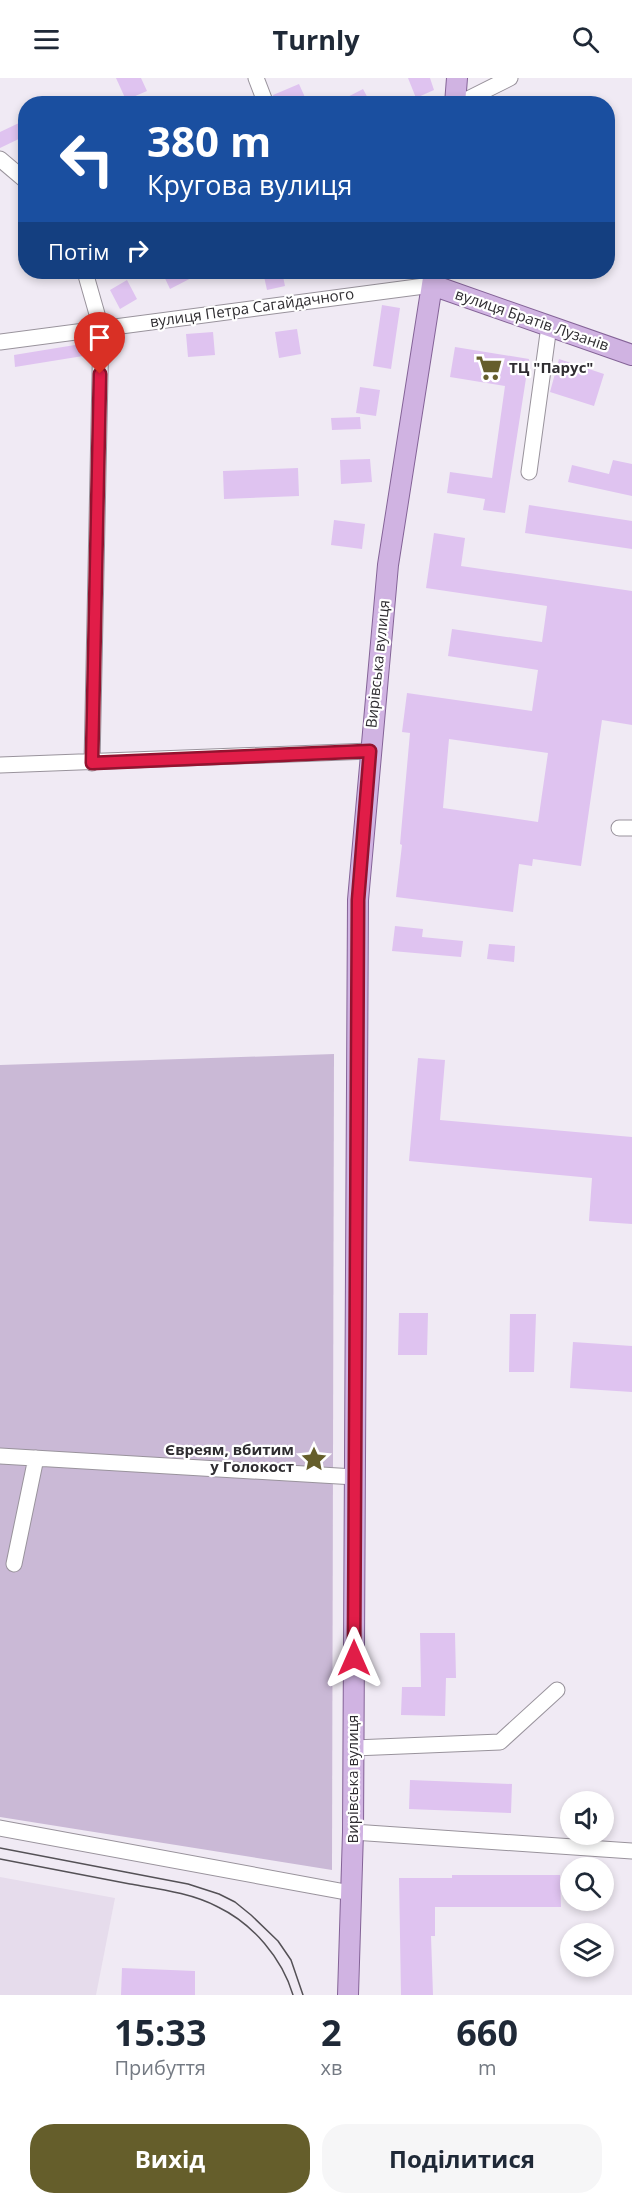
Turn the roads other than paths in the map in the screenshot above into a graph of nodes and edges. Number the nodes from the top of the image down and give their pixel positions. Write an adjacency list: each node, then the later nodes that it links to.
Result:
1 (256, 78): 4 (street)
2 (457, 78): 5 (main road)
3 (510, 78): 6 (street)
4 (263, 96)
5 (456, 96)
6 (473, 96)
7 (0, 159): 8 (street)
8 (18, 174)
9 (93, 279): 14 (street)
10 (426, 279): 14 (street, вулиця Петра Сагайдачного)
11 (433, 279): 18 (main road, Вирівська вулиця)
12 (435, 279): 13 (main road, вулиця Братів Лузанів)
13 (549, 326): 16 (main road, вулиця Братів Лузанів); 17 (street)
14 (101, 328): 15 (street, вулиця Петра Сагайдачного); 19 (street)
15 (0, 342)
16 (632, 355)
17 (529, 472)
18 (370, 751): 19 (street); 23 (main road, Вирівська вулиця)
19 (92, 763): 20 (street)
20 (0, 765)
21 (0, 1456): 22 (street)
22 (36, 1458): 23 (street); 24 (street)
23 (355, 1477): 26 (main road, Вирівська вулиця)
24 (14, 1564)
25 (557, 1690): 26 (street)
26 (354, 1748): 28 (main road, Вирівська вулиця)
27 (0, 1828): 30 (street)
28 (353, 1832): 29 (street); 30 (main road, Вирівська вулиця)
29 (632, 1851)
30 (351, 1893): 31 (main road, Вирівська вулиця)
31 (348, 1995)

